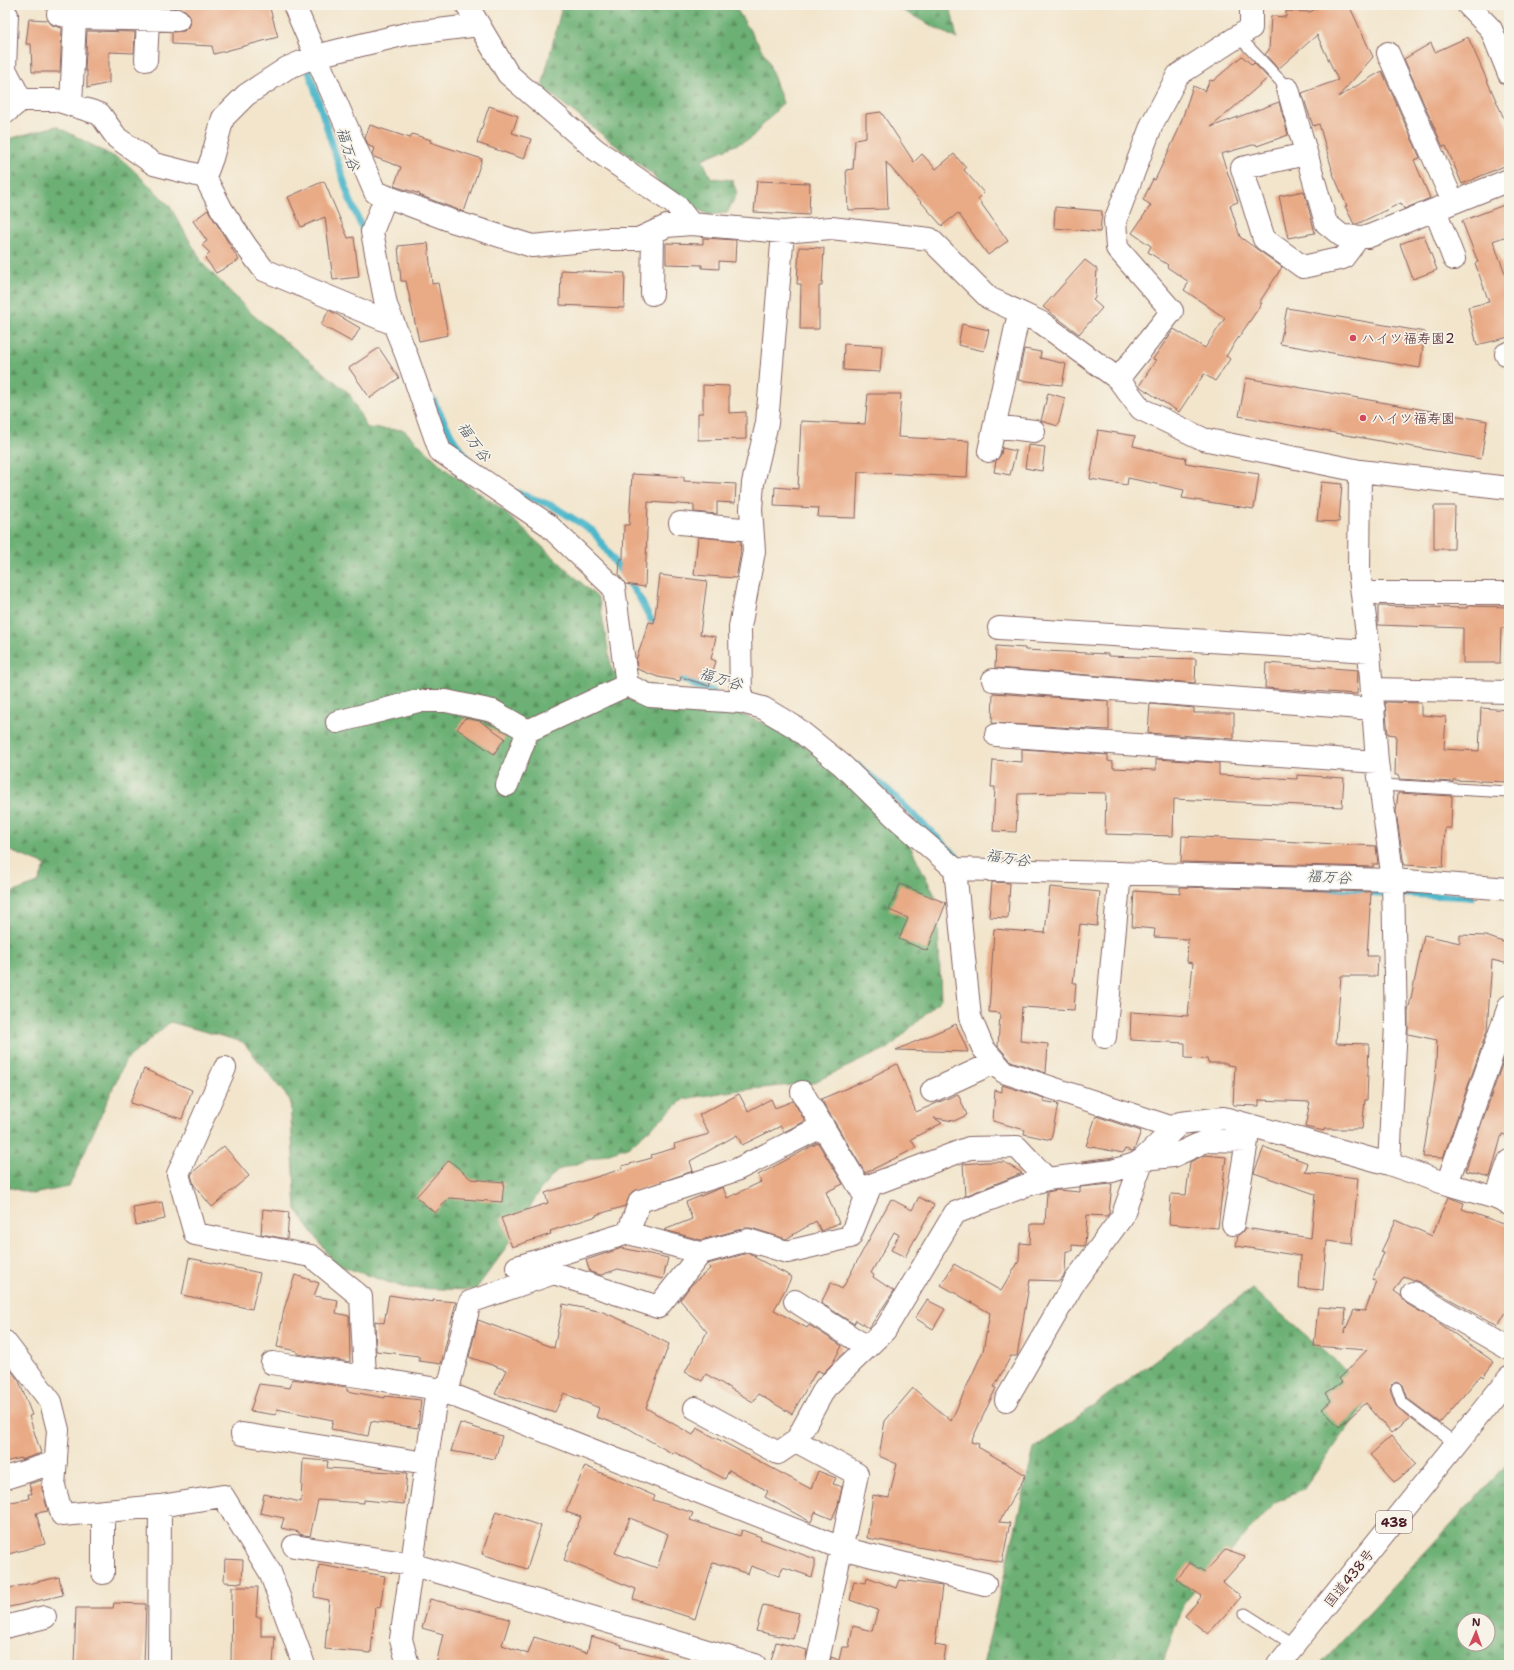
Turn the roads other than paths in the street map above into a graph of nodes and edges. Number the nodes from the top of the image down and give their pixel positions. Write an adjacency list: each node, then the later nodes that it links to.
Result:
1 (294, 5): 11 (main road)
2 (467, 5): 8 (main road)
3 (1251, 5): 9 (main road)
4 (1468, 5): 13 (main road)
5 (7, 15): 16 (main road)
6 (148, 20): 7 (main road); 12 (main road); 15 (main road)
7 (178, 20)
8 (479, 25): 11 (main road); 22 (main road)
9 (1239, 37): 14 (lane); 30 (main road)
10 (1388, 53): 21 (main road)
11 (316, 56): 18 (main road); 20 (main road)
12 (146, 60)
13 (1509, 74)
14 (1288, 90): 17 (main road)
15 (71, 105): 16 (main road); 18 (main road)
16 (13, 106)
17 (1306, 154): 25 (main road); 25 (main road)
18 (205, 177): 29 (main road)
19 (1509, 180): 21 (main road)
20 (386, 196): 24 (main road); 29 (main road)
21 (1444, 206): 25 (main road); 26 (main road)
22 (690, 224): 23 (main road); 24 (main road)
23 (783, 232): 28 (main road); 37 (main road)
24 (653, 233): 27 (main road)
25 (1360, 237)
26 (1454, 259)
27 (652, 294)
28 (1020, 313): 30 (main road); 31 (main road)
29 (394, 324): 43 (main road)
30 (1118, 379): 34 (main road)
31 (995, 426): 32 (main road); 33 (main road)
32 (1034, 431)
33 (989, 451)
34 (1360, 471): 35 (main road); 38 (main road)
35 (1509, 488)
36 (680, 523): 37 (main road)
37 (752, 530): 46 (main road)
38 (1363, 593): 39 (main road); 41 (main road)
39 (1509, 593)
40 (999, 628): 41 (main road)
41 (1369, 651): 45 (main road)
42 (993, 680): 45 (main road)
43 (627, 685): 46 (main road); 48 (main road)
44 (1509, 692): 45 (main road)
45 (1373, 699): 50 (main road)
46 (741, 702): 54 (main road)
47 (337, 722): 48 (main road)
48 (528, 731): 51 (main road)
49 (996, 735): 50 (main road)
50 (1378, 762): 52 (main road)
51 (506, 785)
52 (1381, 785): 53 (lane); 56 (main road)
53 (1509, 792)
54 (955, 869): 55 (main road); 60 (main road)
55 (1120, 873): 56 (main road); 59 (main road)
56 (1393, 880): 57 (main road); 68 (main road)
57 (1509, 889)
58 (1509, 1006): 70 (main road)
59 (1105, 1037)
60 (996, 1062): 62 (main road); 65 (main road)
61 (225, 1068): 83 (main road)
62 (932, 1091)
63 (802, 1092): 64 (main road)
64 (823, 1126): 71 (main road); 74 (main road)
65 (1173, 1128): 66 (main road); 68 (main road)
66 (1143, 1159): 69 (main road); 73 (main road); 87 (main road)
67 (1509, 1161): 72 (main road)
68 (1389, 1164): 70 (main road)
69 (1047, 1179): 71 (main road); 79 (main road)
70 (1447, 1184): 72 (main road)
71 (866, 1198): 75 (main road)
72 (1502, 1201)
73 (1233, 1224)
74 (628, 1233): 75 (main road); 76 (main road)
75 (701, 1253): 86 (main road)
76 (517, 1267)
77 (1413, 1293): 81 (main road)
78 (795, 1301): 79 (main road)
79 (867, 1347): 90 (main road)
80 (7, 1348): 92 (main road)
81 (1509, 1349)
82 (272, 1363): 83 (main road)
83 (365, 1377): 86 (main road)
84 (1509, 1378): 91 (main road, 国道438号 / 438)
85 (1397, 1388): 91 (lane)
86 (442, 1391): 93 (main road); 98 (main road)
87 (1006, 1400)
88 (695, 1408): 90 (main road)
89 (242, 1434): 93 (main road)
90 (796, 1441): 98 (main road)
91 (1456, 1444): 105 (main road, 国道438号 / 438)
92 (56, 1462): 94 (main road); 96 (main road)
93 (426, 1463): 99 (main road)
94 (5, 1478)
95 (160, 1506): 96 (main road); 106 (main road); 107 (main road)
96 (103, 1511): 100 (main road)
97 (294, 1546): 99 (main road)
98 (841, 1548): 101 (main road); 110 (main road)
99 (411, 1564): 108 (main road); 109 (main road)
100 (103, 1573)
101 (985, 1584)
102 (1245, 1614): 105 (lane)
103 (45, 1616): 104 (main road)
104 (5, 1627)
105 (1294, 1645): 111 (main road, 国道438号 / 438)
106 (159, 1665)
107 (304, 1665)
108 (408, 1665)
109 (755, 1665)
110 (817, 1665)
111 (1278, 1665)

